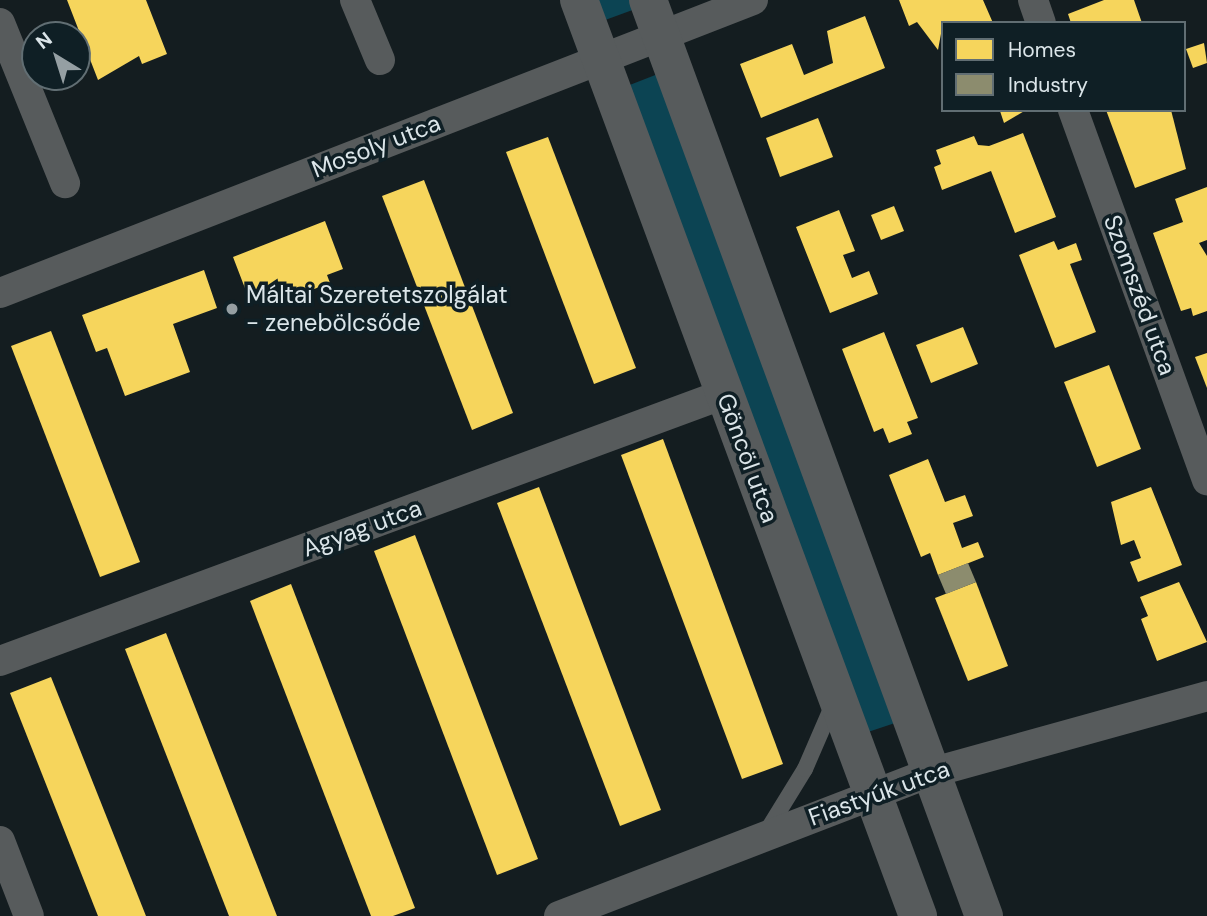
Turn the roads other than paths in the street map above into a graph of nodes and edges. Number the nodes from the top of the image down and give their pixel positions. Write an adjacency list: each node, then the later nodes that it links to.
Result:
1 (355, 0): 9 (street)
2 (579, 0): 8 (street, Göncöl utca)
3 (753, 0): 5 (street, Mosoly utca)
4 (1033, 0): 6 (street)
5 (655, 17): 8 (street, Mosoly utca); 18 (street)
6 (1040, 21)
7 (0, 23): 11 (street)
8 (600, 58): 12 (street, Mosoly utca); 13 (street, Göncöl utca)
9 (380, 60)
10 (1074, 112): 14 (street, Szomszéd utca)
11 (65, 183)
12 (0, 293)
13 (724, 394): 15 (street, Agyag utca); 17 (street, Göncöl utca)
14 (1207, 481)
15 (0, 661)
16 (1207, 696): 18 (street, Fiastyúk utca)
17 (836, 697): 19 (street, Göncöl utca); 20 (lane)
18 (930, 773): 19 (street, Fiastyúk utca); 26 (street)
19 (873, 796): 20 (street, Fiastyúk utca); 25 (street, Göncöl utca)
20 (765, 835): 24 (street, Fiastyúk utca)
21 (0, 841): 22 (street)
22 (7, 879): 23 (street)
23 (29, 916)
24 (559, 916)
25 (918, 916)
26 (984, 916)

